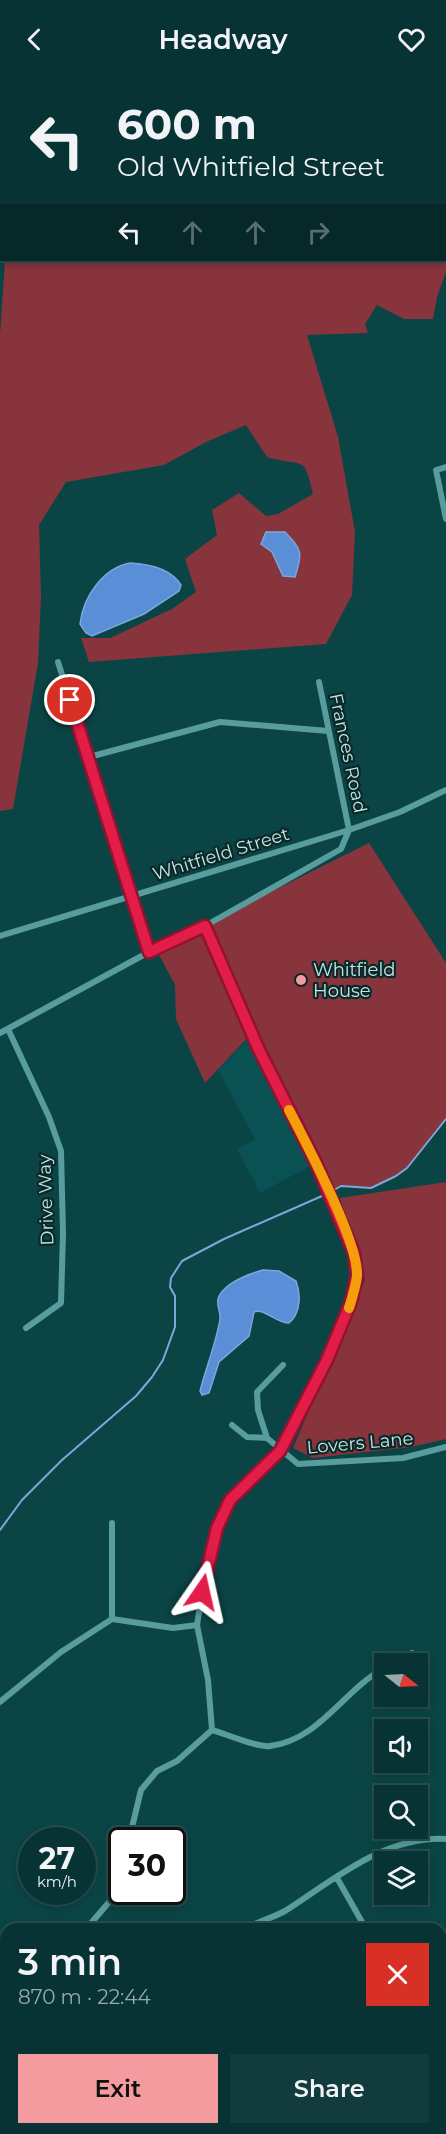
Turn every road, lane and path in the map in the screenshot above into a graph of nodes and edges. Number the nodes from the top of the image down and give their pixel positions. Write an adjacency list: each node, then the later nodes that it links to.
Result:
1 (446, 467): 2 (street)
2 (446, 519)
3 (58, 662): 6 (street)
4 (319, 682): 5 (street, Frances Road)
5 (328, 731): 6 (street); 8 (street, Frances Road)
6 (89, 757): 9 (street)
7 (446, 790): 8 (street, Whitfield Street)
8 (349, 830): 9 (street, Whitfield Street); 10 (street)
9 (131, 898): 11 (street, Whitfield Street); 12 (street)
10 (205, 926): 12 (street); 20 (street)
11 (0, 936)
12 (149, 952): 13 (street)
13 (9, 1029): 14 (street); 15 (street, Drive Way)
14 (0, 1033)
15 (26, 1328)
16 (283, 1365): 18 (street)
17 (232, 1425): 18 (street)
18 (267, 1438): 20 (street, Lovers Lane)
19 (446, 1447): 20 (street, Lovers Lane)
20 (280, 1451): 23 (street)
21 (112, 1523): 22 (street)
22 (112, 1619): 23 (street); 25 (street)
23 (197, 1624): 26 (street)
24 (374, 1674): 26 (street)
25 (0, 1702)
26 (212, 1730): 27 (street)
27 (132, 1827)
28 (446, 1839): 29 (street)
29 (337, 1878): 32 (street); 33 (street)
30 (108, 1903): 31 (street)
31 (91, 1923)
32 (257, 1923)
33 (363, 1923)

